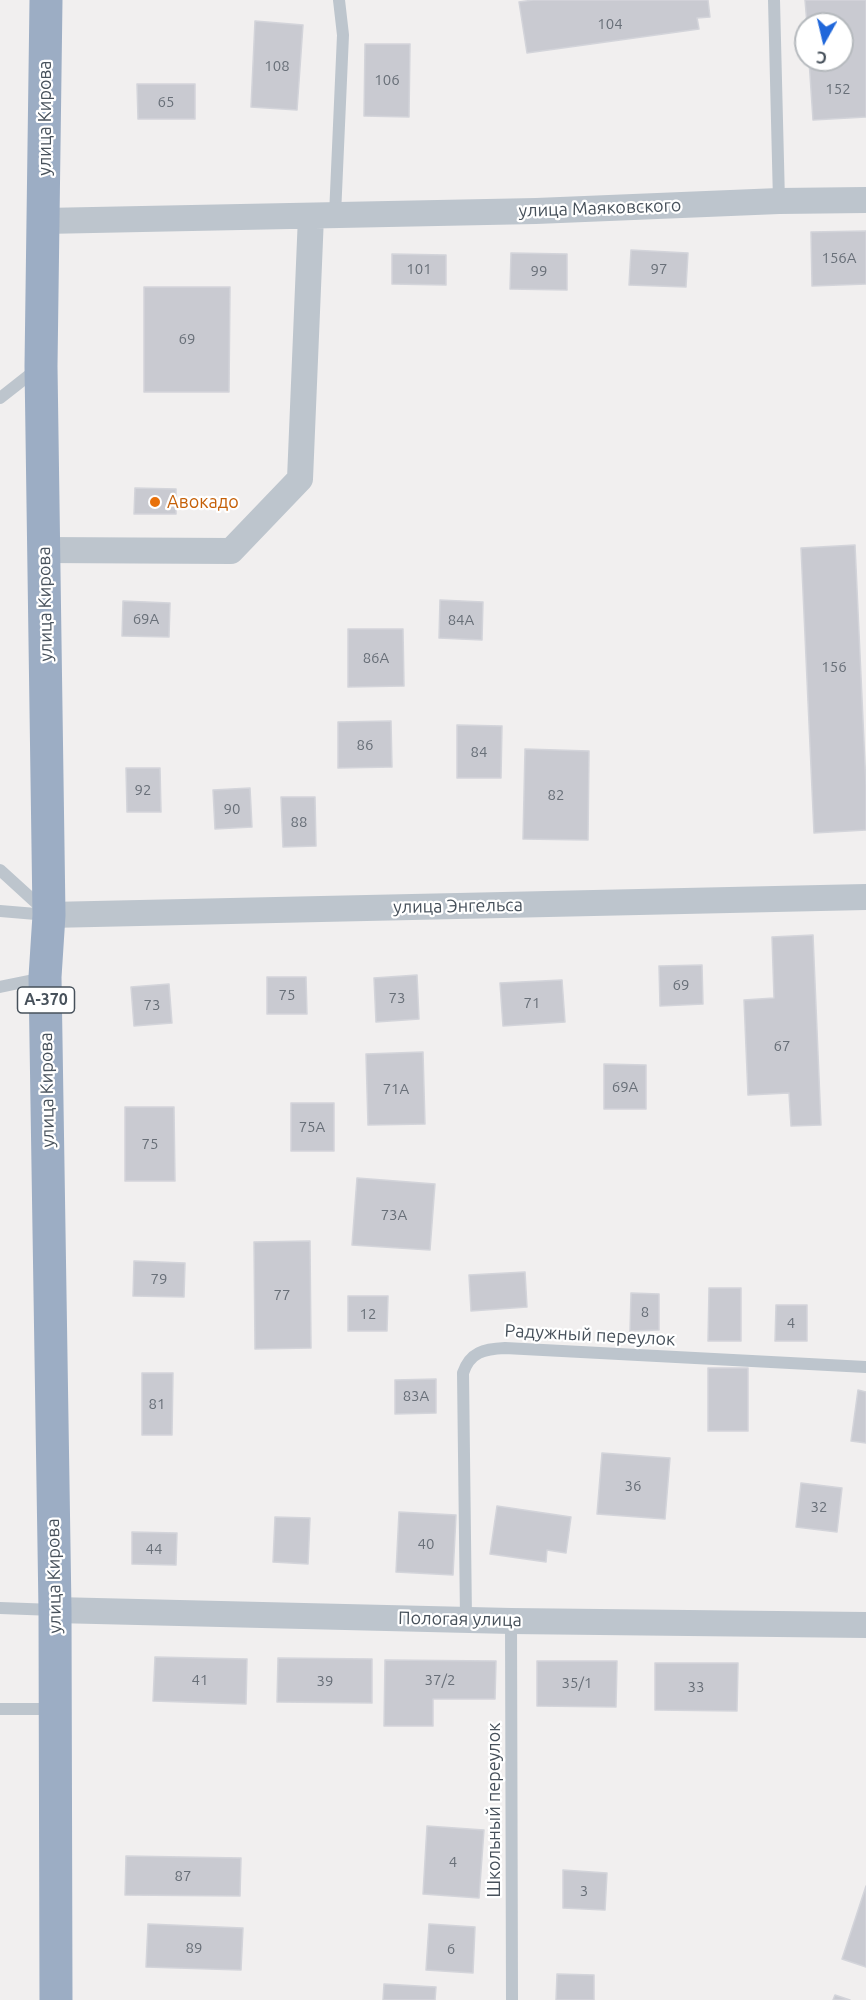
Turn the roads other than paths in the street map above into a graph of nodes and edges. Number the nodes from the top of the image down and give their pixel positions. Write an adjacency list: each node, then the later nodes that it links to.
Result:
1 (46, 0): 7 (highway, улица Кирова / А-370)
2 (339, 0): 6 (lane)
3 (774, 0): 5 (lane)
4 (866, 200): 5 (street, улица Маяковского)
5 (779, 201): 6 (street, улица Маяковского)
6 (323, 215): 7 (street, улица Маяковского); 10 (street)
7 (44, 221): 8 (highway, улица Кирова / А-370)
8 (41, 366): 9 (lane); 10 (highway, улица Кирова / А-370)
9 (0, 398)
10 (44, 550): 14 (highway, улица Кирова / А-370)
11 (0, 870): 14 (lane)
12 (866, 897): 14 (street, улица Энгельса)
13 (0, 911): 14 (lane)
14 (49, 915): 15 (highway, улица Кирова / А-370)
15 (45, 977): 16 (lane); 19 (highway, улица Кирова / А-370)
16 (0, 987)
17 (866, 1367): 20 (lane, Радужный переулок)
18 (0, 1608): 19 (lane)
19 (55, 1610): 20 (street, Пологая улица); 24 (highway, улица Кирова / А-370)
20 (466, 1619): 21 (street, Пологая улица)
21 (511, 1621): 22 (street, Пологая улица); 26 (lane, Школьный переулок)
22 (866, 1625)
23 (0, 1709): 24 (lane)
24 (56, 1709): 25 (highway, улица Кирова / А-370)
25 (56, 2000)
26 (512, 2000)

